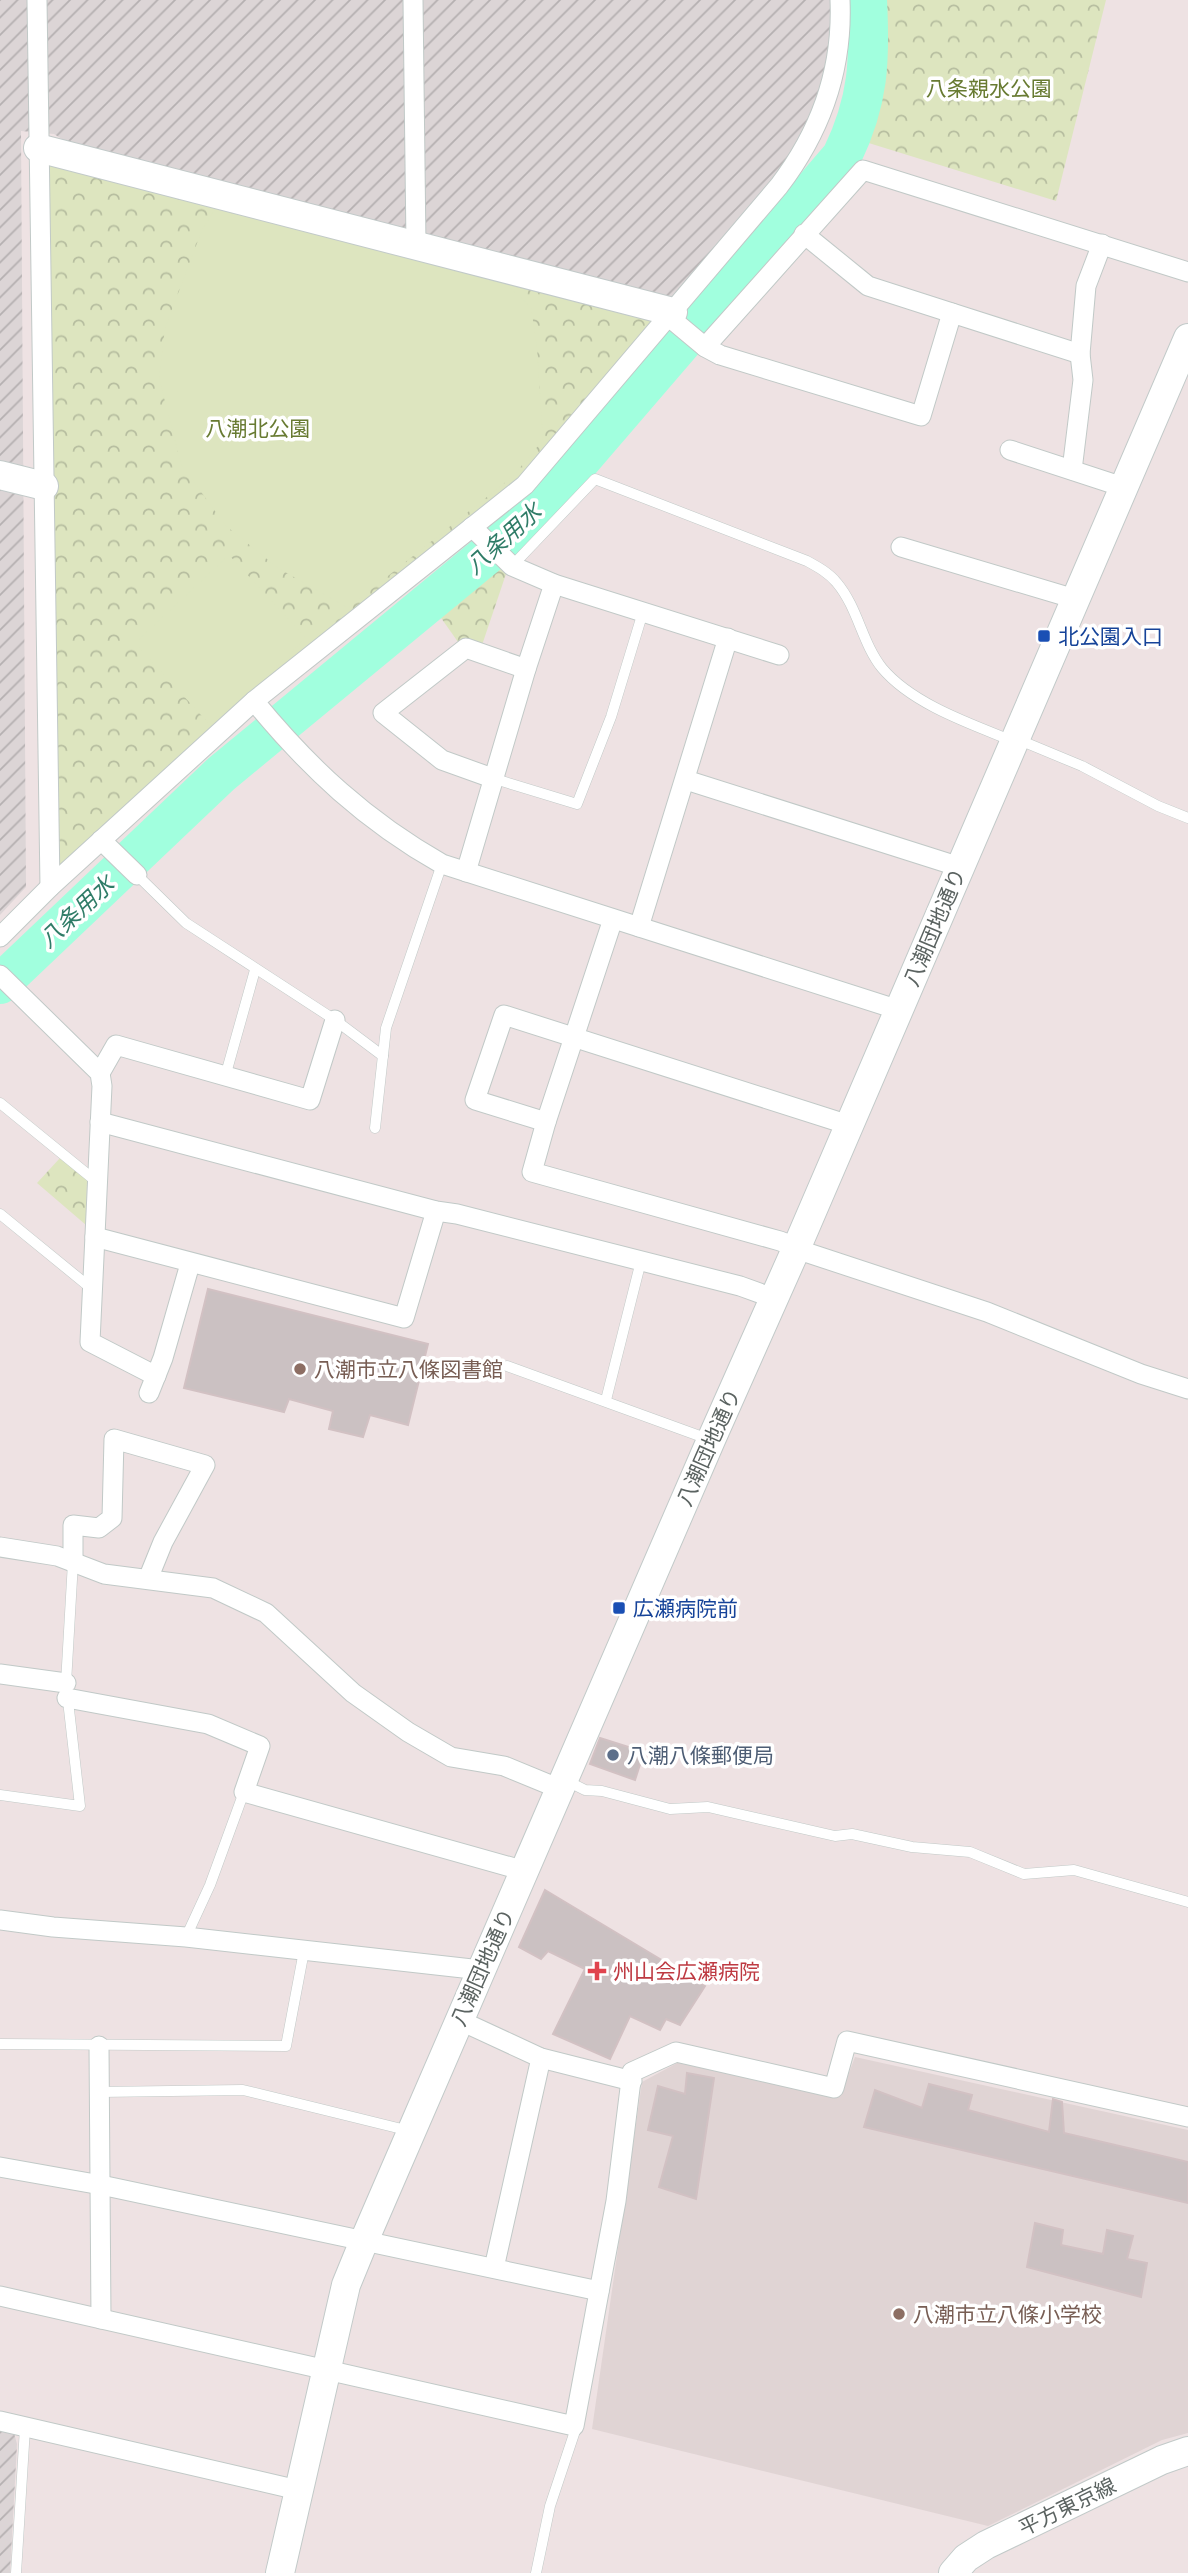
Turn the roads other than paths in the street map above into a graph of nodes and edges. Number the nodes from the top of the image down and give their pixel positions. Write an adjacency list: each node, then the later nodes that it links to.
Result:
1 (37, 0): 4 (street)
2 (413, 0): 7 (street)
3 (840, 0): 10 (street)
4 (38, 148): 7 (street); 17 (street)
5 (804, 234): 6 (street); 9 (street); 12 (street)
6 (1101, 244): 8 (street); 13 (street)
7 (415, 245): 10 (street)
8 (1188, 272)
9 (952, 313): 12 (street); 13 (street)
10 (671, 314): 12 (street); 19 (street)
11 (1188, 338): 18 (street, 八潮団地通り)
12 (702, 344)
13 (1080, 354): 15 (street)
14 (1010, 450): 15 (street)
15 (1072, 470): 18 (street)
16 (0, 475): 17 (street)
17 (44, 486): 38 (street)
18 (1123, 487): 23 (street, 八潮団地通り)
19 (472, 527): 21 (street); 28 (street)
20 (901, 547): 23 (street)
21 (512, 566): 22 (street); 29 (lane)
22 (554, 584): 24 (street); 27 (street)
23 (1075, 599): 29 (street, 八潮団地通り)
24 (643, 612): 25 (street); 30 (lane)
25 (728, 638): 26 (street); 31 (street)
26 (779, 655)
27 (526, 669): 30 (street); 30 (street)
28 (259, 707): 33 (street); 34 (street)
29 (1015, 740): 32 (lane); 35 (street, 八潮団地通り)
30 (495, 779): 36 (street)
31 (686, 780): 35 (street); 40 (street)
32 (1188, 818)
33 (108, 846): 37 (street); 38 (street)
34 (442, 864): 36 (street); 47 (lane)
35 (960, 867): 44 (street, 八潮団地通り)
36 (466, 872): 39 (street)
37 (137, 875): 42 (lane)
38 (50, 887): 41 (street)
39 (612, 919): 40 (street); 46 (street)
40 (639, 927): 44 (street)
41 (0, 937)
42 (255, 970): 45 (lane); 49 (lane)
43 (0, 975): 48 (street)
44 (899, 1010): 53 (street, 八潮団地通り)
45 (335, 1020): 47 (lane); 49 (street)
46 (576, 1037): 52 (street); 52 (street); 53 (street)
47 (383, 1056): 54 (lane)
48 (100, 1073): 49 (street); 51 (street)
49 (225, 1077)
50 (0, 1103): 55 (lane)
51 (100, 1122): 55 (street); 56 (street)
52 (546, 1122): 59 (street)
53 (849, 1125): 59 (street, 八潮団地通り)
54 (375, 1128)
55 (97, 1182): 58 (street)
56 (436, 1210): 60 (street); 61 (street)
57 (0, 1214): 62 (lane)
58 (95, 1237): 61 (street); 62 (street)
59 (796, 1248): 63 (street, 八潮団地通り); 65 (street)
60 (641, 1261): 63 (street); 66 (lane)
61 (190, 1264): 62 (street)
62 (92, 1289)
63 (773, 1298): 67 (street, 八潮団地通り)
64 (508, 1366): 66 (lane)
65 (1188, 1389)
66 (606, 1400): 67 (lane)
67 (711, 1440): 73 (street, 八潮団地通り)
68 (0, 1547): 69 (street)
69 (73, 1562): 70 (street); 70 (street); 72 (lane)
70 (148, 1579): 73 (street)
71 (0, 1674): 72 (street)
72 (66, 1691): 74 (street); 75 (lane)
73 (562, 1784): 76 (street, 八潮団地通り); 77 (lane)
74 (244, 1792): 76 (street); 79 (lane)
75 (0, 1795)
76 (524, 1871): 81 (street, 八潮団地通り)
77 (1188, 1902)
78 (0, 1920): 79 (street)
79 (186, 1937): 80 (street)
80 (304, 1951): 81 (street); 84 (lane)
81 (481, 1970): 82 (street, 八潮団地通り)
82 (459, 2020): 85 (street); 89 (street, 八潮団地通り)
83 (0, 2044): 84 (lane)
84 (99, 2046): 87 (street)
85 (541, 2058): 86 (street); 93 (street)
86 (632, 2081): 88 (street); 94 (street)
87 (100, 2092): 89 (lane); 91 (street)
88 (1188, 2117)
89 (411, 2132): 92 (street, 八潮団地通り)
90 (0, 2167): 91 (street)
91 (101, 2185): 92 (street); 96 (street)
92 (364, 2241): 93 (street); 97 (street, 八潮団地通り)
93 (494, 2268): 94 (street)
94 (599, 2291): 99 (street)
95 (0, 2296): 96 (street)
96 (101, 2319): 97 (street)
97 (326, 2370): 99 (street); 102 (street, 八潮団地通り)
98 (0, 2421): 100 (street)
99 (574, 2427): 105 (lane)
100 (26, 2428): 102 (street); 103 (lane)
101 (1188, 2451): 106 (street, 平方東京線)
102 (298, 2490): 104 (street, 八潮団地通り)
103 (16, 2573)
104 (281, 2573)
105 (536, 2573)
106 (953, 2573)

